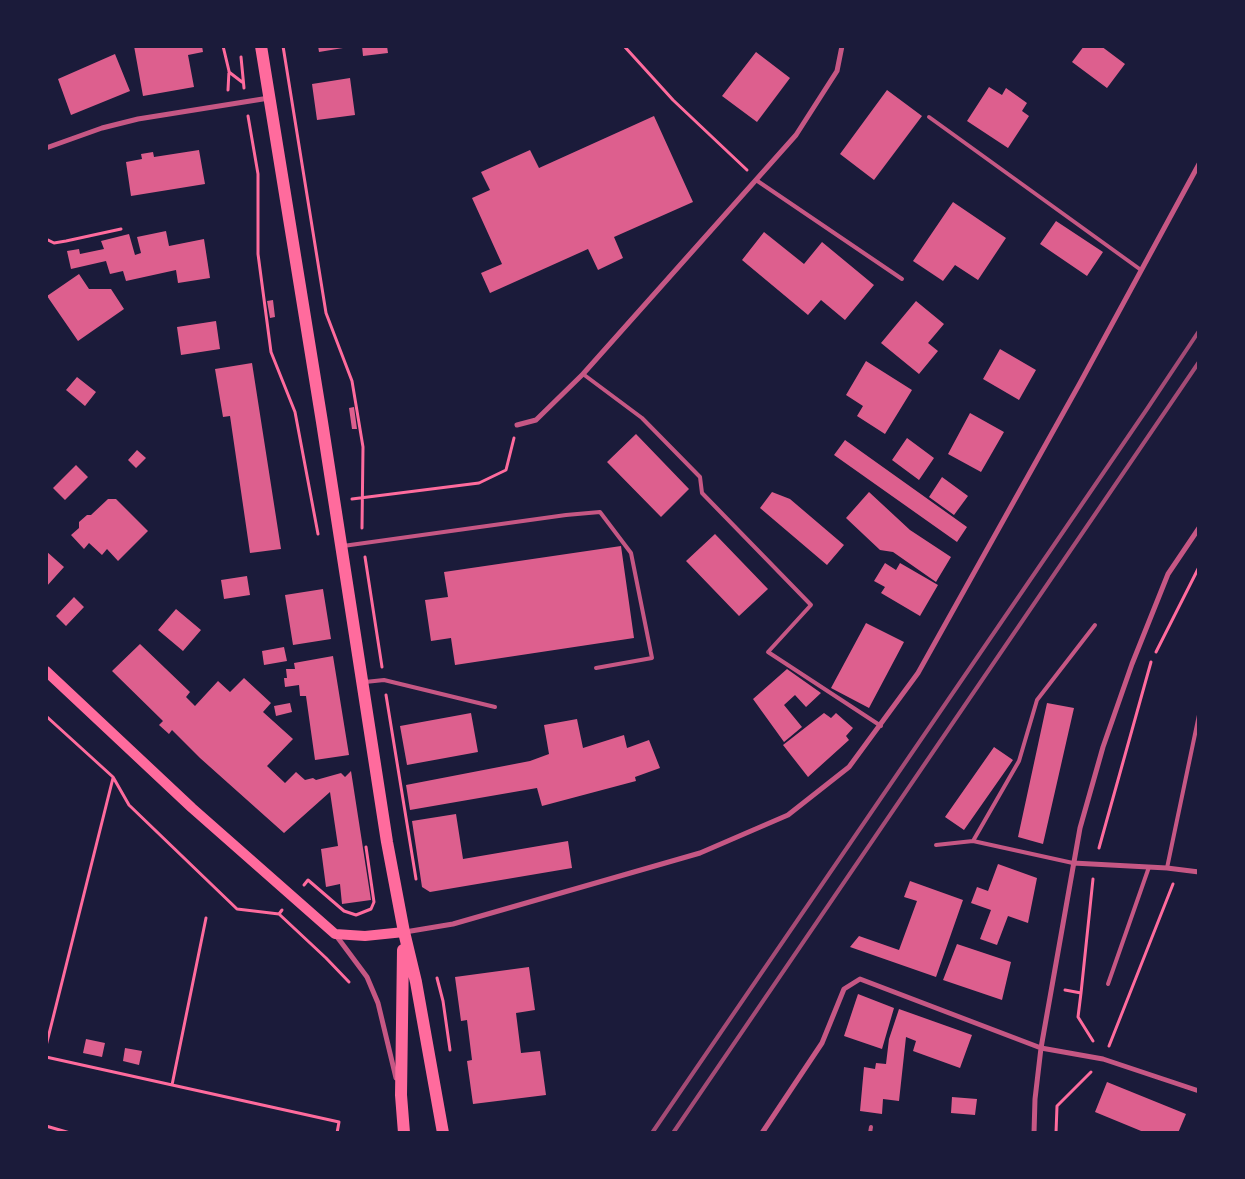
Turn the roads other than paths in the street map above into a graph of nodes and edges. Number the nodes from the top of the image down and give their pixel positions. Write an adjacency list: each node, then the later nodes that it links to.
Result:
1 (261, 46): 3 (main road)
2 (842, 46): 7 (street)
3 (269, 98): 5 (street); 13 (main road)
4 (929, 117): 8 (lane)
5 (46, 148)
6 (1199, 164): 8 (street)
7 (756, 180): 9 (lane); 10 (street)
8 (1141, 270): 20 (street)
9 (902, 279)
10 (583, 374): 11 (street); 20 (lane)
11 (517, 425)
12 (1199, 528): 23 (street)
13 (341, 547): 15 (lane); 17 (main road)
14 (1094, 625): 21 (lane)
15 (596, 668)
16 (46, 671): 28 (main road)
17 (363, 682): 18 (lane); 27 (main road)
18 (495, 707)
19 (1199, 715): 25 (lane)
20 (880, 726): 27 (street)
21 (973, 841): 22 (lane); 23 (lane)
22 (936, 845)
23 (1073, 863): 24 (street); 30 (street)
24 (1149, 867): 25 (street); 29 (lane)
25 (1167, 868): 26 (street)
26 (1199, 872)
27 (404, 932): 28 (main road); 32 (main road); 35 (main road)
28 (335, 934): 32 (street)
29 (1108, 984)
30 (1042, 1048): 31 (street); 36 (street); 38 (street)
31 (1199, 1091)
32 (401, 1095): 34 (main road)
33 (871, 1127): 37 (lane)
34 (404, 1133)
35 (443, 1133)
36 (762, 1133)
37 (870, 1133)
38 (1034, 1133)

